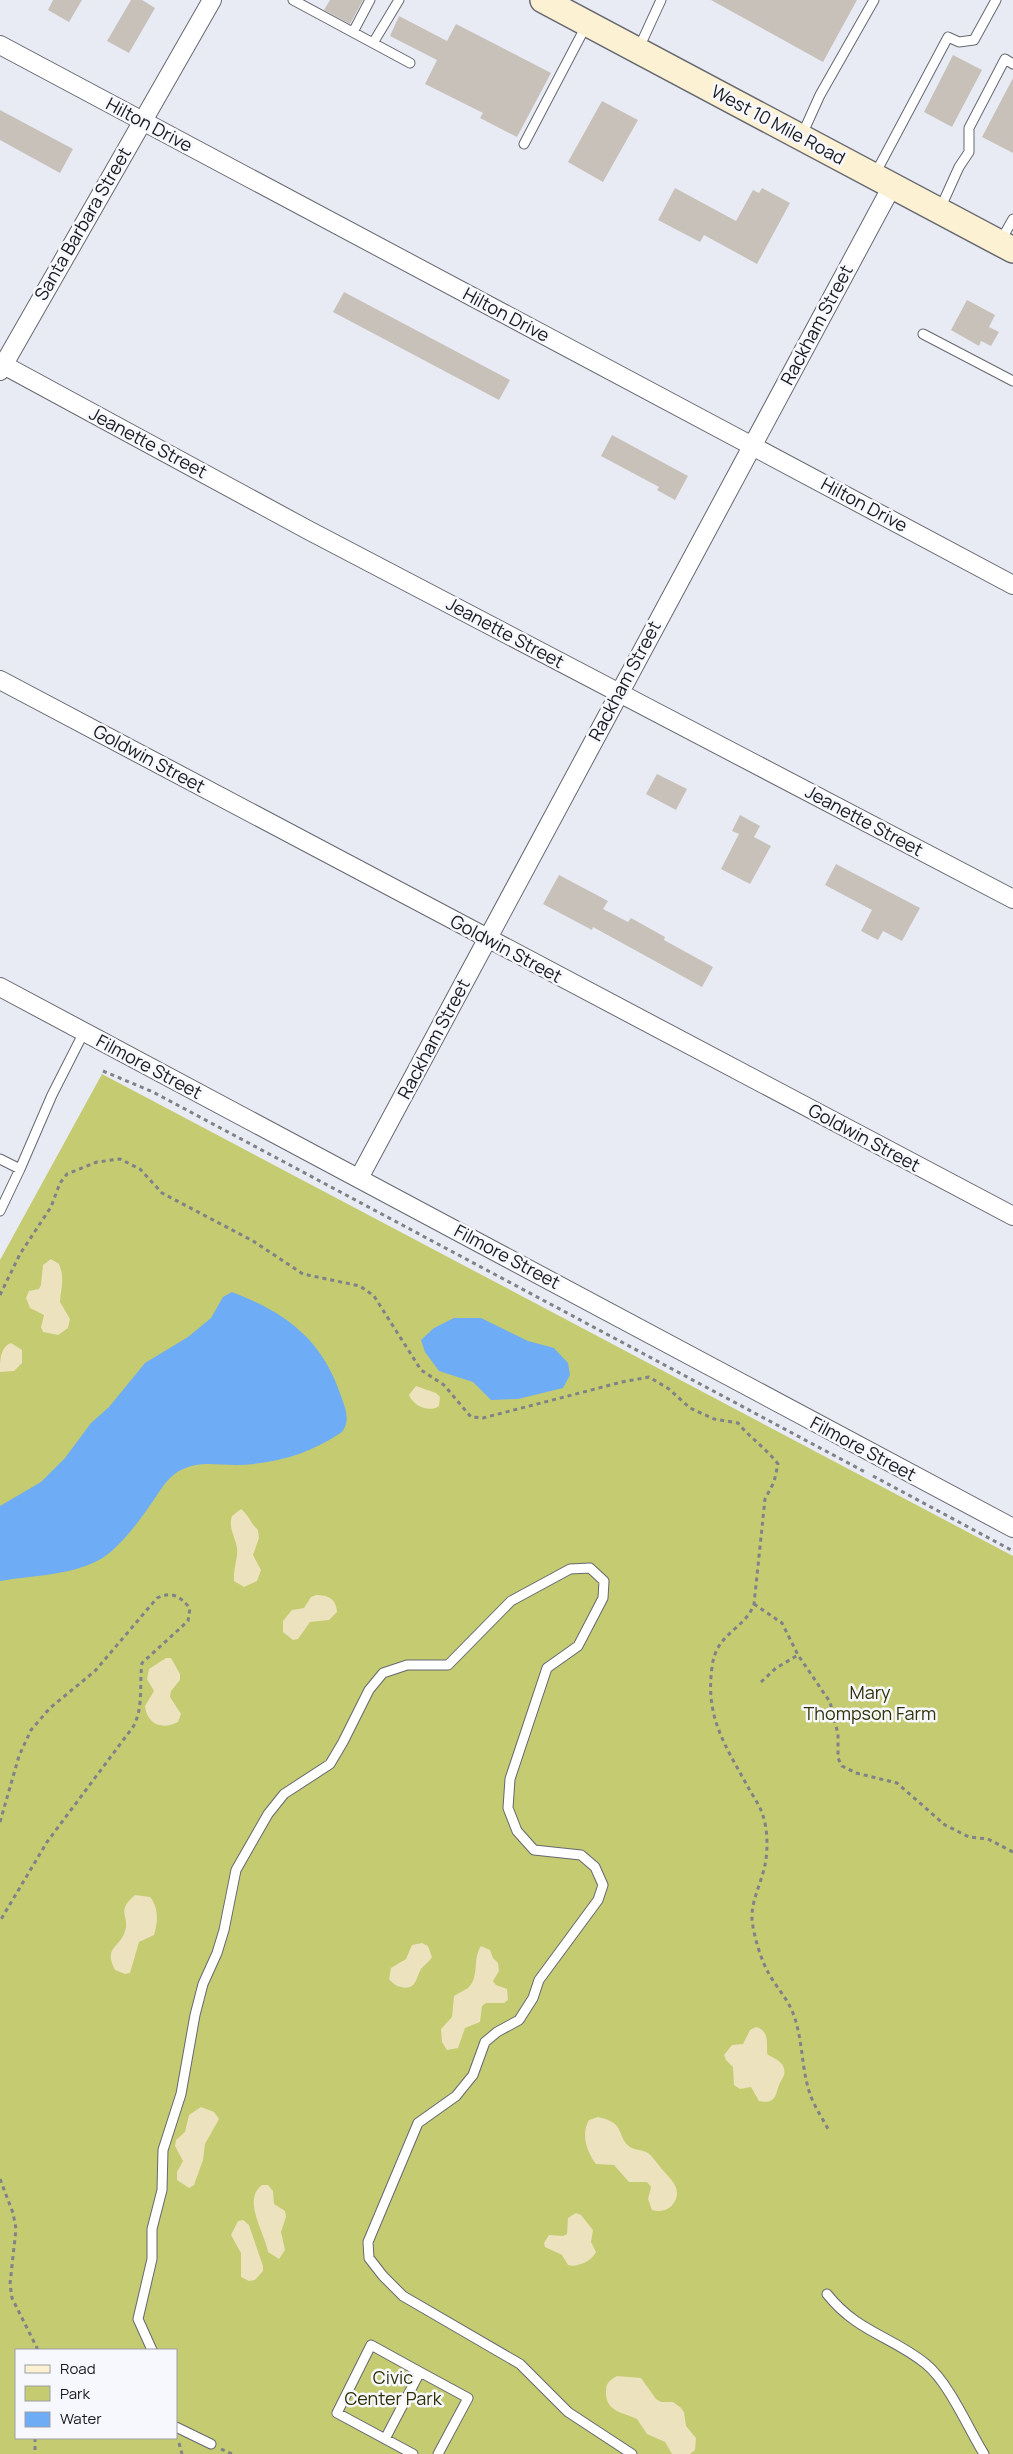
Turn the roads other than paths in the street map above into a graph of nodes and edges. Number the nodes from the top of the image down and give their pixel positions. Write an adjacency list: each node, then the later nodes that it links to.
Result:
1 (212, 0): 16 (street, Santa Barbara Street)
2 (293, 0): 10 (lane)
3 (370, 0): 10 (lane)
4 (399, 0): 11 (lane)
5 (543, 0): 9 (main road, West 10 Mile Road)
6 (661, 0): 13 (lane)
7 (874, 0): 17 (lane)
8 (996, 0): 19 (lane)
9 (587, 24): 13 (main road, West 10 Mile Road); 18 (lane)
10 (352, 32): 11 (lane)
11 (373, 43): 14 (lane)
12 (0, 45): 16 (street, Hilton Drive)
13 (638, 50): 17 (main road, West 10 Mile Road)
14 (410, 63)
15 (1013, 64): 20 (lane)
16 (142, 122): 24 (street, Santa Barbara Street); 26 (street, Hilton Drive)
17 (800, 137): 19 (main road, West 10 Mile Road)
18 (524, 144)
19 (883, 181): 20 (main road, West 10 Mile Road); 26 (street, Rackham Street)
20 (939, 210): 22 (main road, West 10 Mile Road)
21 (1013, 219): 22 (lane)
22 (1006, 246)
23 (923, 334): 25 (lane)
24 (1, 366): 29 (street, Jeanette Street)
25 (1013, 382)
26 (752, 446): 27 (street, Hilton Drive); 29 (street, Rackham Street)
27 (1013, 585)
28 (0, 680): 31 (street, Goldwin Street)
29 (619, 693): 30 (street, Jeanette Street); 31 (street, Rackham Street)
30 (1013, 899)
31 (488, 939): 36 (street, Rackham Street); 38 (street, Goldwin Street)
32 (0, 987): 33 (street, Filmore Street)
33 (84, 1032): 35 (lane); 36 (street, Filmore Street)
34 (0, 1159): 35 (lane)
35 (20, 1169): 37 (lane)
36 (359, 1178): 39 (street, Filmore Street)
37 (0, 1211)
38 (1013, 1216)
39 (1013, 1528)
40 (827, 2294): 49 (lane)
41 (152, 2349): 48 (lane)
42 (420, 2372): 44 (lane); 44 (lane); 47 (lane)
43 (178, 2428): 45 (lane)
44 (385, 2439): 46 (lane)
45 (211, 2444)
46 (409, 2453)
47 (438, 2454)
48 (632, 2454)
49 (984, 2454)

